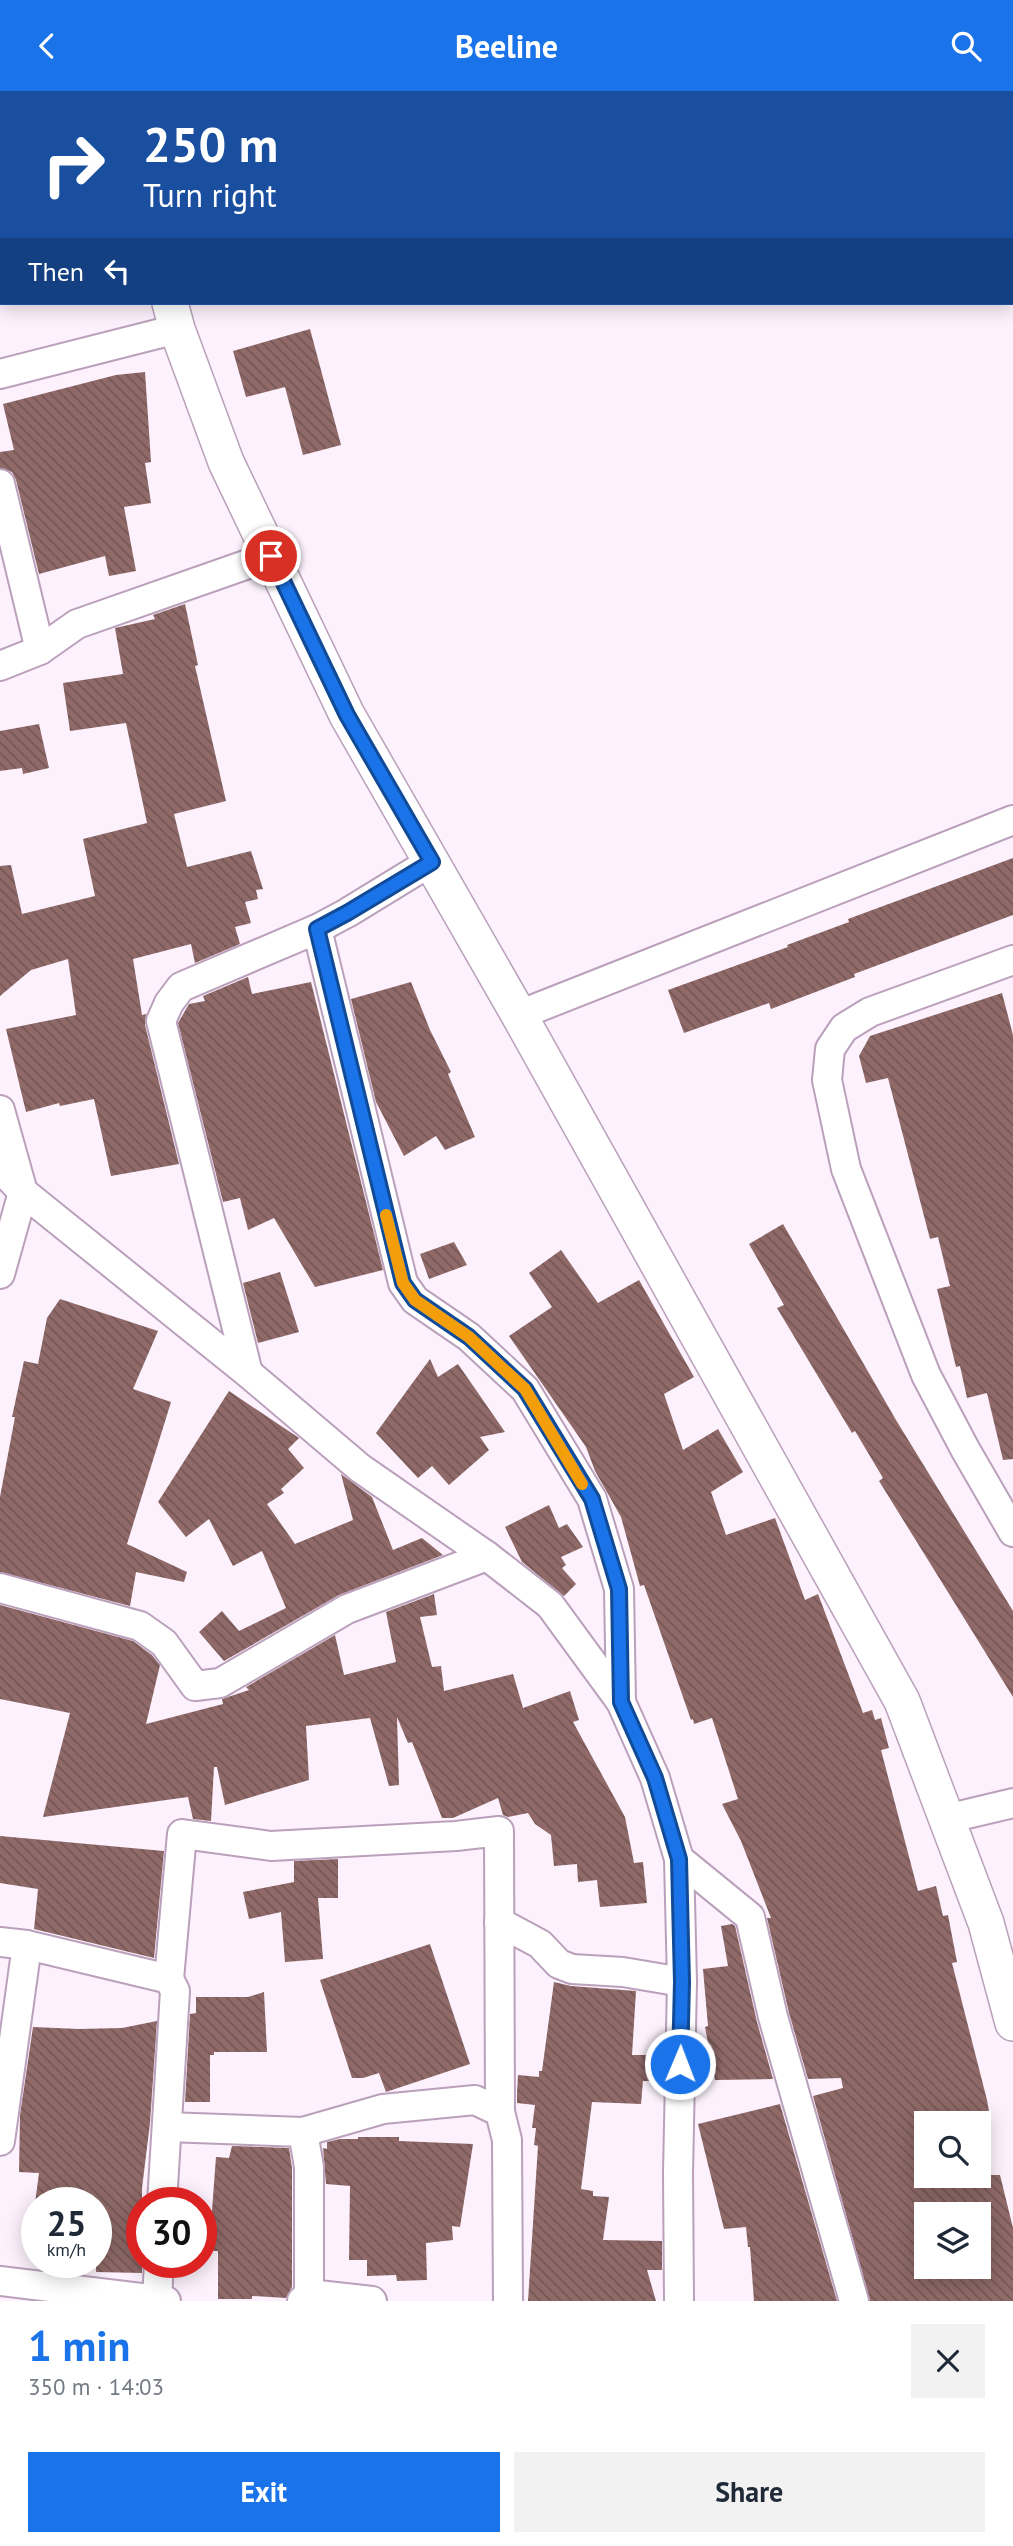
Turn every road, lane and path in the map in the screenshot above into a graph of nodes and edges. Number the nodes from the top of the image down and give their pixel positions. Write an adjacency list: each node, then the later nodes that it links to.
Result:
1 (173, 316): 2 (street); 4 (street)
2 (0, 374)
3 (0, 484): 5 (street)
4 (271, 556): 5 (street); 8 (street)
5 (40, 650): 6 (street)
6 (0, 666)
7 (1013, 820): 11 (street)
8 (432, 862): 9 (street); 11 (street)
9 (317, 929): 16 (street); 20 (street)
10 (1013, 960): 17 (street)
11 (519, 1015): 22 (street)
12 (0, 1110): 14 (street)
13 (0, 1168): 14 (street)
14 (23, 1192): 15 (street); 16 (street)
15 (0, 1273)
16 (248, 1373): 18 (street)
17 (1013, 1532)
18 (487, 1556): 19 (street); 20 (street)
19 (0, 1588)
20 (621, 1702): 23 (street)
21 (1013, 1803): 22 (street)
22 (946, 1818): 28 (street)
23 (679, 1859): 27 (street); 41 (street)
24 (499, 1922): 26 (street); 27 (street); 29 (street)
25 (14, 1943): 26 (street); 32 (street)
26 (169, 1979): 30 (street)
27 (682, 1982): 40 (street)
28 (1013, 2023)
29 (500, 2112): 31 (street); 39 (street)
30 (167, 2127): 31 (street); 33 (street)
31 (303, 2132): 36 (street)
32 (0, 2141)
33 (163, 2187)
34 (160, 2278): 37 (street)
35 (0, 2281): 37 (street)
36 (307, 2299): 38 (street)
37 (162, 2300)
38 (372, 2301)
39 (508, 2301)
40 (679, 2301)
41 (853, 2301)

